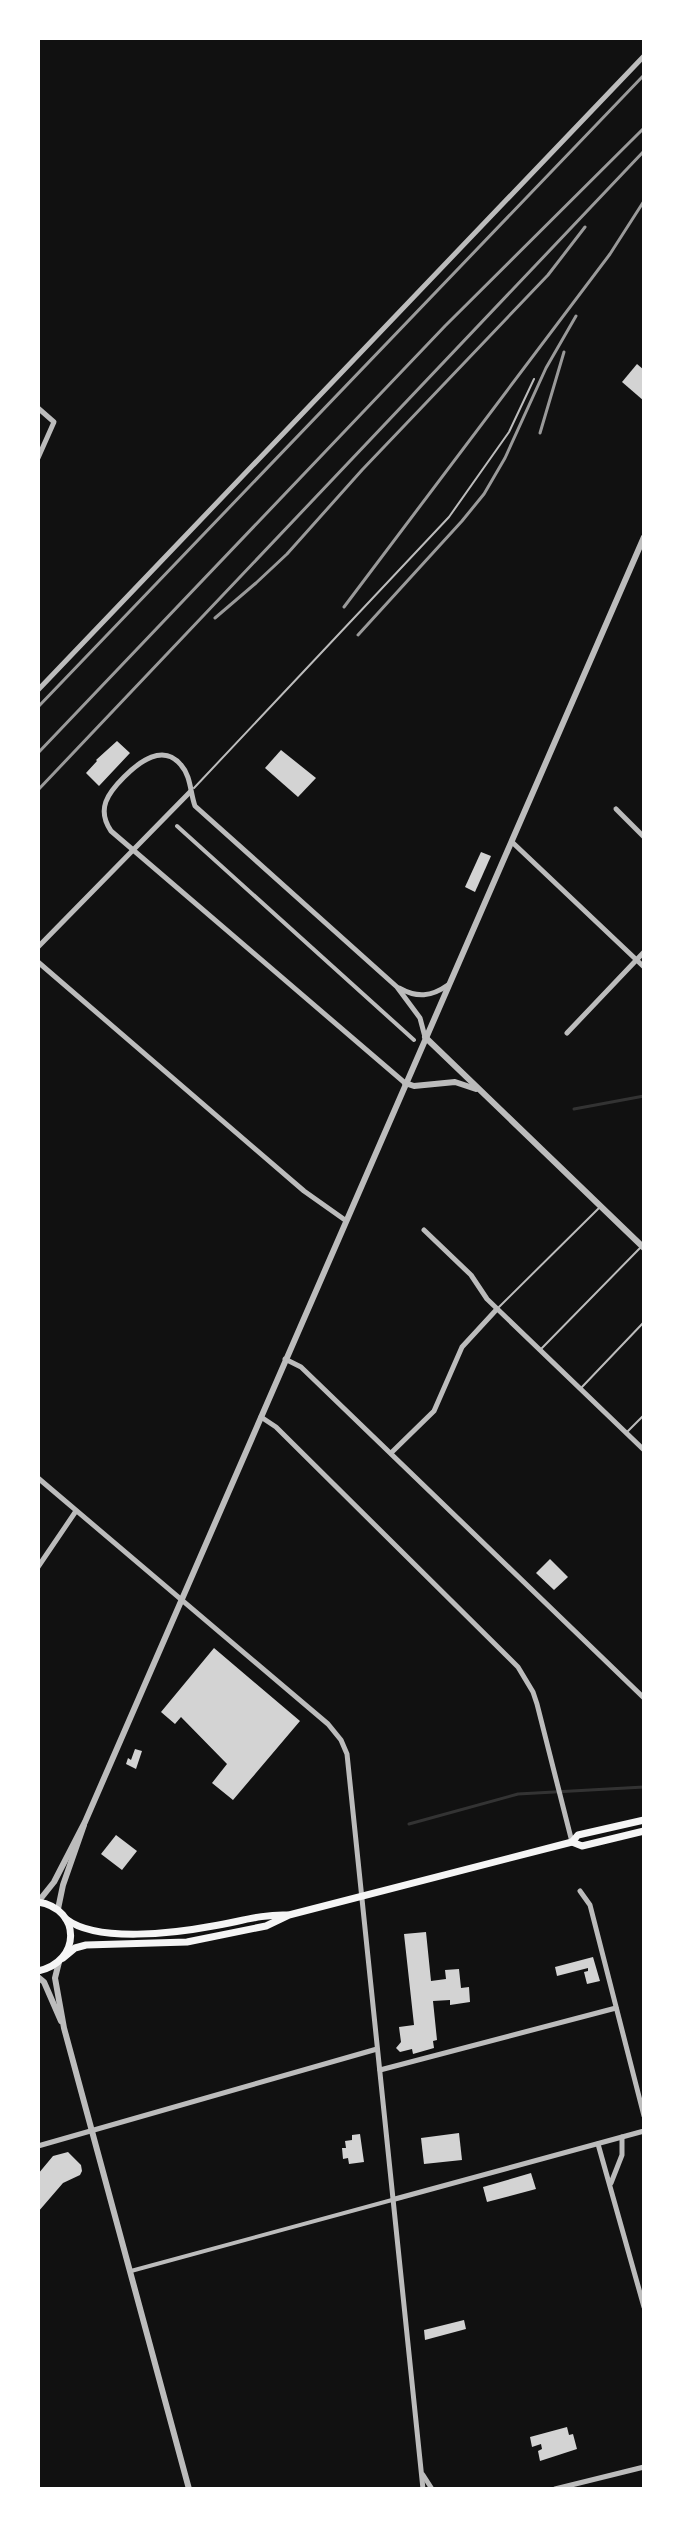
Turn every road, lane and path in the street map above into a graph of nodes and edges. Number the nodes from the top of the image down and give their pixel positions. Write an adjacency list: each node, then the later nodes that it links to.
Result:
1 (644, 56): 6 (street)
2 (534, 379): 7 (lane)
3 (38, 408): 4 (street)
4 (38, 458)
5 (644, 537): 11 (street)
6 (38, 690)
7 (190, 792): 12 (street); 12 (street); 19 (street)
8 (616, 809): 10 (street)
9 (177, 826): 22 (street)
10 (644, 837)
11 (512, 842): 15 (street); 18 (street)
12 (133, 850): 13 (street); 23 (street)
13 (38, 947)
14 (644, 952): 15 (street)
15 (638, 961): 17 (street); 20 (street)
16 (38, 962): 26 (street)
17 (644, 967)
18 (449, 984): 19 (street); 21 (street)
19 (397, 987): 21 (street)
20 (567, 1033)
21 (425, 1037): 23 (street); 24 (street)
22 (414, 1040)
23 (405, 1083): 24 (street); 26 (street)
24 (479, 1090): 25 (street)
25 (601, 1206): 28 (street); 29 (lane)
26 (345, 1220): 32 (street)
27 (424, 1230): 29 (street)
28 (643, 1247): 31 (lane)
29 (497, 1309): 31 (street); 38 (street)
30 (644, 1322): 33 (lane)
31 (541, 1349): 33 (street)
32 (285, 1359): 35 (street); 38 (street)
33 (581, 1388): 36 (street)
34 (644, 1415): 36 (lane)
35 (260, 1417): 42 (street); 47 (street)
36 (627, 1432): 37 (street)
37 (644, 1450)
38 (391, 1453): 43 (street)
39 (38, 1478): 40 (street)
40 (76, 1511): 41 (street); 42 (street)
41 (38, 1567)
42 (180, 1601): 45 (street); 49 (street)
43 (644, 1698)
44 (644, 1820): 47 (main road)
45 (85, 1822): 50 (street); 51 (street)
46 (644, 1831): 47 (main road)
47 (572, 1842): 49 (main road)
48 (580, 1891): 56 (street)
49 (361, 1896): 52 (main road); 58 (street)
50 (38, 1902): 51 (main road)
51 (58, 1909): 53 (main road)
52 (289, 1915): 53 (main road); 54 (main road)
53 (66, 1919): 54 (main road)
54 (61, 1960): 55 (main road); 57 (street)
55 (38, 1974): 57 (street)
56 (616, 2008): 59 (street); 60 (street)
57 (64, 2028): 61 (street)
58 (377, 2049): 59 (street); 61 (street)
59 (380, 2070): 67 (street)
60 (644, 2116)
61 (92, 2130): 65 (street); 68 (street)
62 (644, 2131): 63 (street)
63 (622, 2137): 64 (street); 66 (street)
64 (598, 2144): 66 (street); 67 (street)
65 (38, 2146)
66 (610, 2184): 69 (street)
67 (395, 2199): 68 (street); 71 (street)
68 (131, 2271): 72 (street)
69 (644, 2307)
70 (644, 2467): 75 (street)
71 (422, 2474): 73 (street); 74 (street)
72 (189, 2489)
73 (421, 2489)
74 (432, 2489)
75 (555, 2489)

